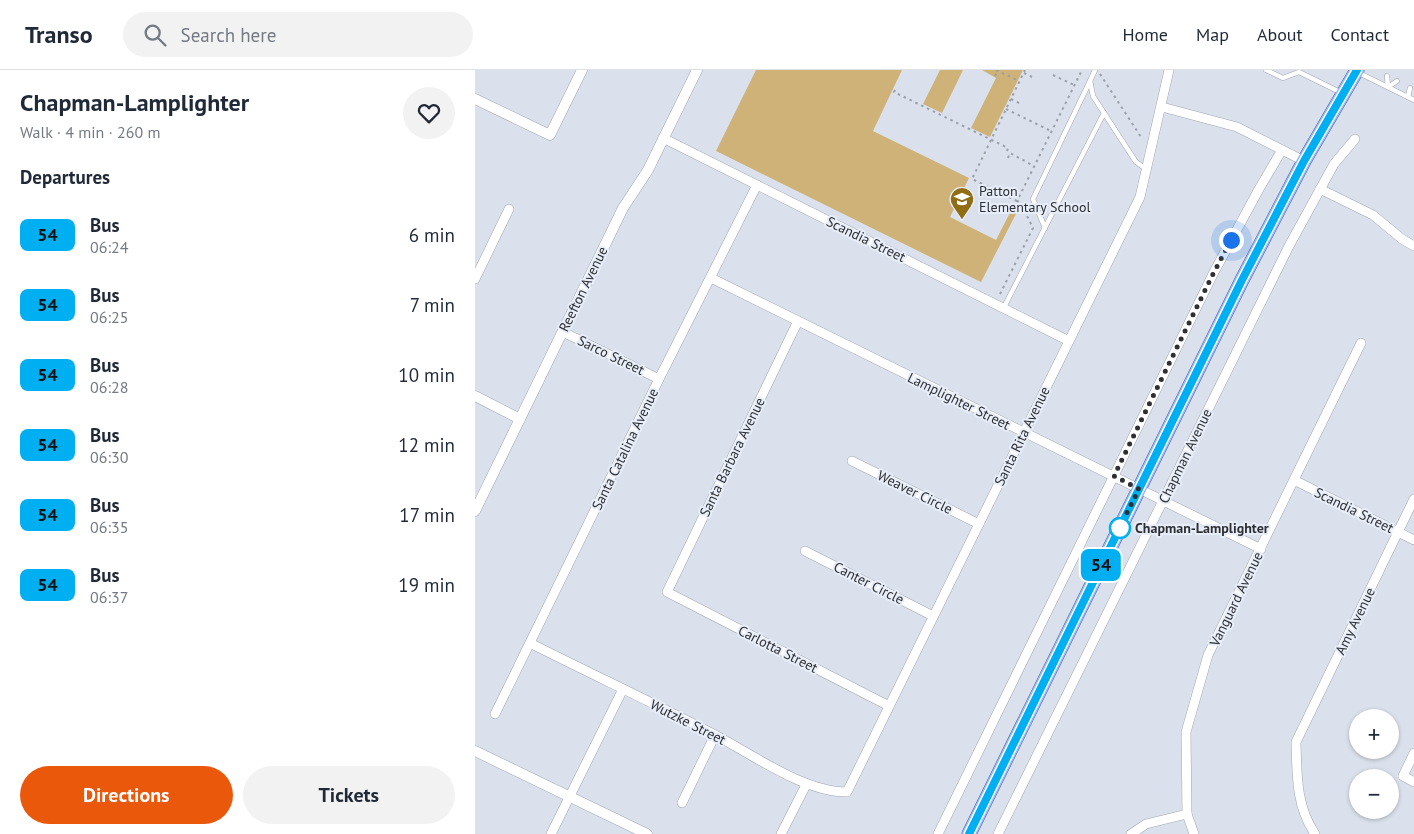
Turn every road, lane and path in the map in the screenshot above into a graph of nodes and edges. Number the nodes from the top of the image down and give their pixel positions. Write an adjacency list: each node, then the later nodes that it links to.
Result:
1 (582, 70): 25 (street)
2 (697, 70): 34 (street, Reefton Avenue)
3 (997, 70): 13 (path); 16 (path)
4 (1057, 70): 18 (path)
5 (1082, 70): 18 (path)
6 (1095, 70): 17 (lane)
7 (1169, 70): 29 (street, Santa Rita Avenue)
8 (1266, 70): 15 (lane)
9 (1283, 70): 15 (lane)
10 (1357, 70): 19 (lane); 23 (main road)
11 (1024, 71): 14 (path); 16 (path)
12 (1100, 74): 33 (path)
13 (995, 76)
14 (1032, 77)
15 (1283, 78): 23 (lane)
16 (1019, 81): 26 (path)
17 (1090, 81): 31 (lane); 47 (lane)
18 (1074, 85): 32 (path)
19 (1387, 87): 19 (lane); 24 (lane)
20 (1410, 88): 24 (lane)
21 (895, 90): 35 (path)
22 (1414, 92): 24 (lane)
23 (1343, 94): 40 (main road)
24 (1408, 97): 27 (lane)
25 (475, 99)
26 (1011, 99): 28 (path); 30 (path)
27 (1414, 100)
28 (1019, 103)
29 (1162, 108): 37 (street); 42 (street, Santa Rita Avenue)
30 (1006, 109): 32 (path); 35 (path)
31 (1104, 113): 42 (lane); 47 (lane)
32 (1052, 131): 41 (path)
33 (1141, 136)
34 (663, 138): 43 (street, Scandia Street); 54 (street, Reefton Avenue)
35 (991, 139): 38 (path); 45 (path)
36 (1355, 139): 44 (street, Chapman Avenue)
37 (1282, 150): 40 (street); 62 (street)
38 (1007, 151)
39 (1008, 158): 41 (path)
40 (1304, 161): 64 (main road)
41 (1034, 166): 45 (path)
42 (1146, 169): 55 (street, Santa Rita Avenue)
43 (757, 184): 49 (street, Santa Catalina Avenue); 52 (street, Scandia Street)
44 (1320, 190): 48 (street); 66 (street, Chapman Avenue)
45 (1017, 201): 51 (path)
46 (509, 209): 50 (street)
47 (1045, 228): 52 (lane)
48 (1414, 246)
49 (711, 278): 53 (street, Lamplighter Street); 57 (street, Santa Catalina Avenue)
50 (475, 279)
51 (1000, 294)
52 (1004, 308): 55 (street, Scandia Street)
53 (798, 322): 60 (street, Lamplighter Street); 73 (street, Santa Barbara Avenue)
54 (563, 332): 57 (street, Sarco Street); 59 (street, Reefton Avenue)
55 (1069, 341): 60 (street, Santa Rita Avenue)
56 (1361, 343): 63 (street, Vanguard Avenue)
57 (659, 379): 75 (street, Santa Catalina Avenue)
58 (475, 396): 59 (street)
59 (520, 419): 67 (street, Reefton Avenue)
60 (1023, 432): 62 (street, Lamplighter Street); 68 (street, Santa Rita Avenue)
61 (852, 461): 68 (street, Weaver Circle)
62 (1114, 476): 64 (street, Lamplighter Street); 91 (street)
63 (1294, 480): 69 (street, Scandia Street); 71 (street, Vanguard Avenue)
64 (1139, 489): 66 (street, Lamplighter Street); 92 (main road)
65 (1414, 499): 69 (street, Amy Avenue)
66 (1162, 502): 71 (street, Lamplighter Street); 93 (street, Chapman Avenue)
67 (475, 511)
68 (979, 524): 74 (street, Santa Rita Avenue)
69 (1398, 532): 70 (street, Scandia Street); 96 (street, Amy Avenue)
70 (1414, 540)
71 (1261, 549): 87 (street, Vanguard Avenue)
72 (805, 551): 74 (street, Canter Circle)
73 (667, 592): 77 (street, Carlotta Street)
74 (933, 616): 77 (street, Santa Rita Avenue)
75 (530, 643): 76 (street, Wutzke Street); 78 (street, Santa Catalina Avenue)
76 (623, 689): 79 (street, Wutzke Street); 85 (street)
77 (889, 706): 84 (street, Santa Rita Avenue)
78 (495, 714)
79 (715, 735): 83 (street, Wutzke Street); 86 (street)
80 (475, 751): 85 (street)
81 (1414, 753): 82 (street)
82 (1414, 782)
83 (806, 785): 84 (street, Wutzke Street); 90 (street)
84 (847, 792)
85 (570, 796): 88 (street); 89 (street)
86 (682, 803)
87 (1187, 814): 94 (street); 95 (street)
88 (551, 834)
89 (647, 834)
90 (781, 834)
91 (938, 834)
92 (969, 834)
93 (998, 834)
94 (1131, 834)
95 (1194, 834)
96 (1315, 834)

